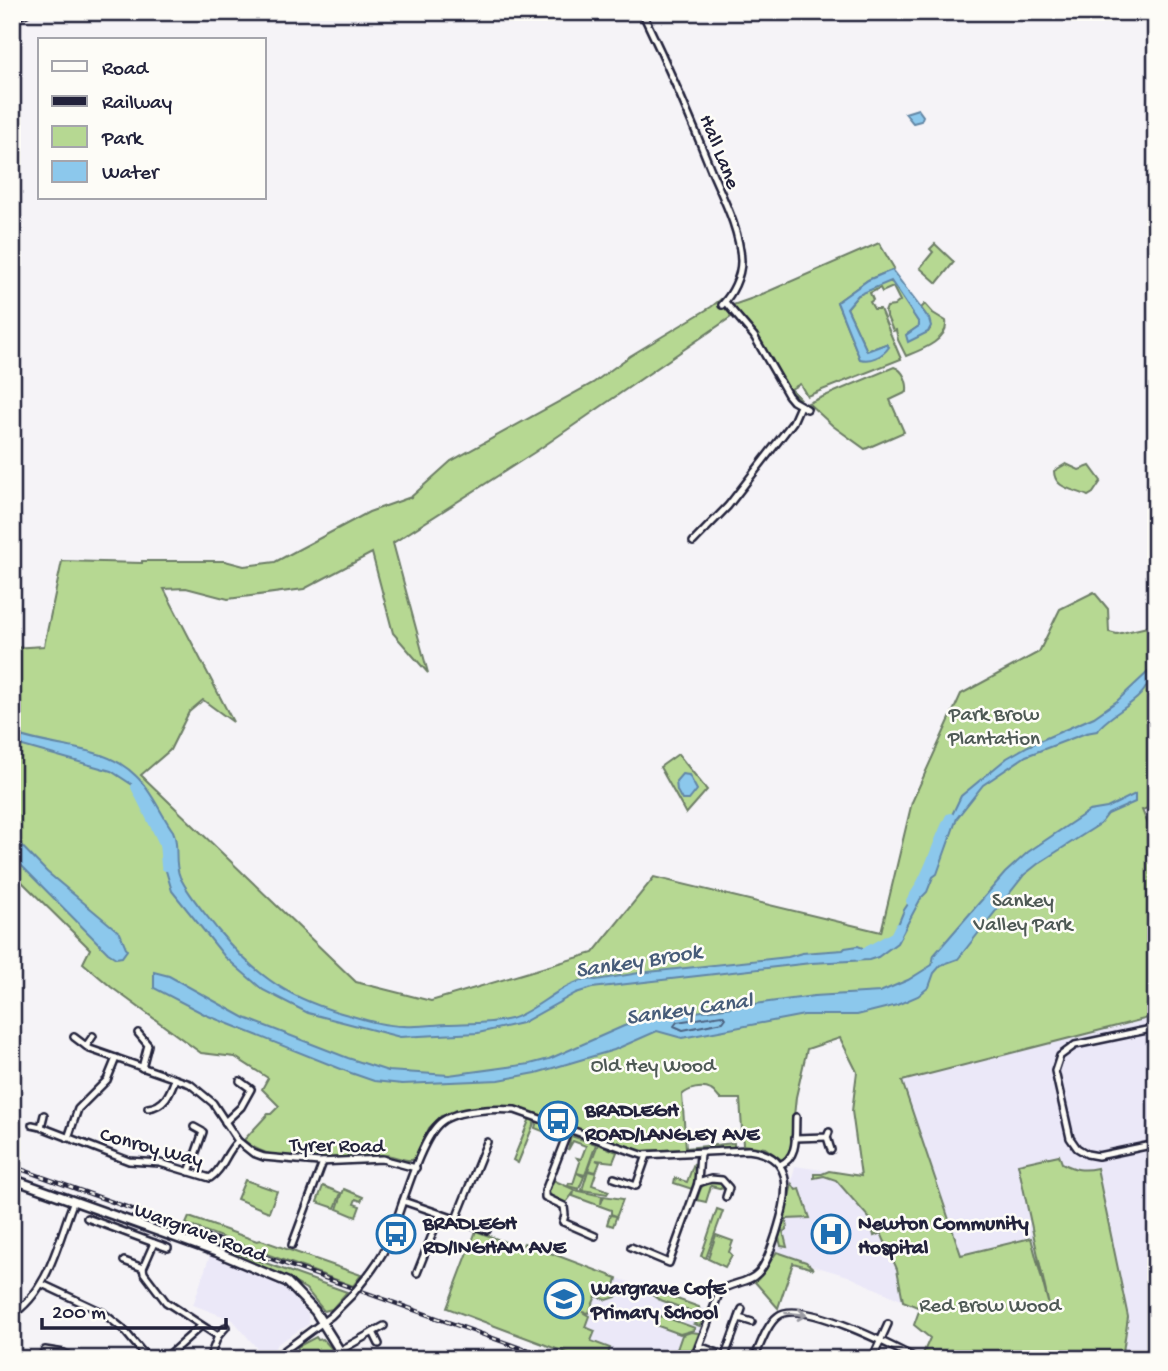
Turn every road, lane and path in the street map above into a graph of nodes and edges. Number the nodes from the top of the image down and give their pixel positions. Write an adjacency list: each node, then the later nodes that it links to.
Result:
1 (26, 12): 3 (street)
2 (642, 12): 4 (street, Hall Lane)
3 (12, 17)
4 (800, 406): 5 (street); 6 (street)
5 (807, 409)
6 (693, 542)
7 (1156, 1028): 28 (street)
8 (138, 1033): 13 (street)
9 (93, 1036): 11 (street)
10 (74, 1037): 11 (street, Tyrer Road)
11 (86, 1046): 12 (street, Tyrer Road)
12 (116, 1058): 13 (street, Tyrer Road); 24 (street)
13 (142, 1068): 14 (street, Tyrer Road)
14 (175, 1079): 16 (street); 19 (street, Tyrer Road)
15 (240, 1081): 19 (street)
16 (148, 1108)
17 (44, 1115): 21 (street)
18 (796, 1117): 25 (street)
19 (225, 1122): 26 (street, Tyrer Road)
20 (32, 1125): 21 (street, Conroy Way)
21 (41, 1127): 24 (street, Conroy Way)
22 (194, 1127): 35 (street)
23 (569, 1129): 31 (street); 34 (street); 46 (street)
24 (68, 1138): 35 (street, Conroy Way)
25 (795, 1138): 29 (street); 33 (street)
26 (238, 1141): 32 (street, Tyrer Road); 35 (street, Conroy Way)
27 (487, 1142): 44 (street)
28 (1156, 1143)
29 (831, 1150)
30 (699, 1153): 31 (street); 33 (street); 38 (street)
31 (647, 1155): 36 (street)
32 (323, 1161): 34 (street, Tyrer Road); 48 (street)
33 (780, 1165): 69 (street)
34 (416, 1168): 40 (street)
35 (188, 1172)
36 (614, 1178)
37 (12, 1179): 41 (street, Wargrave Road)
38 (698, 1183): 39 (street); 49 (street)
39 (726, 1197)
40 (403, 1201): 42 (street); 59 (street, bridge)
41 (74, 1203): 54 (street); 59 (street, Wargrave Road)
42 (440, 1215): 44 (street); 53 (street)
43 (87, 1218): 47 (street)
44 (456, 1219): 45 (street)
45 (487, 1230)
46 (595, 1236)
47 (154, 1243): 50 (street); 52 (street)
48 (292, 1245)
49 (631, 1247)
50 (168, 1248)
51 (124, 1261): 52 (street)
52 (143, 1268): 61 (street)
53 (417, 1273)
54 (42, 1284): 56 (street); 76 (street)
55 (742, 1309): 57 (street)
56 (12, 1315)
57 (739, 1318): 58 (street); 73 (street)
58 (752, 1322)
59 (323, 1323): 71 (street, Wargrave Road); 78 (street)
60 (888, 1325): 66 (street)
61 (201, 1326): 65 (street); 77 (street)
62 (384, 1326): 64 (street)
63 (226, 1327): 65 (street)
64 (373, 1332): 68 (street); 71 (street)
65 (218, 1336): 72 (street)
66 (881, 1340): 82 (street, one-way to 66); 83 (street); 84 (street)
67 (39, 1342): 70 (street)
68 (379, 1344)
69 (699, 1346): 73 (street); 80 (street)
70 (45, 1350): 74 (street); 75 (street)
71 (341, 1350): 79 (street, Wargrave Road)
72 (211, 1354)
73 (726, 1356): 81 (street)
74 (39, 1359)
75 (74, 1359)
76 (148, 1359)
77 (164, 1359)
78 (273, 1359)
79 (345, 1359)
80 (694, 1359)
81 (734, 1359)
82 (754, 1359)
83 (872, 1359)
84 (917, 1359)

